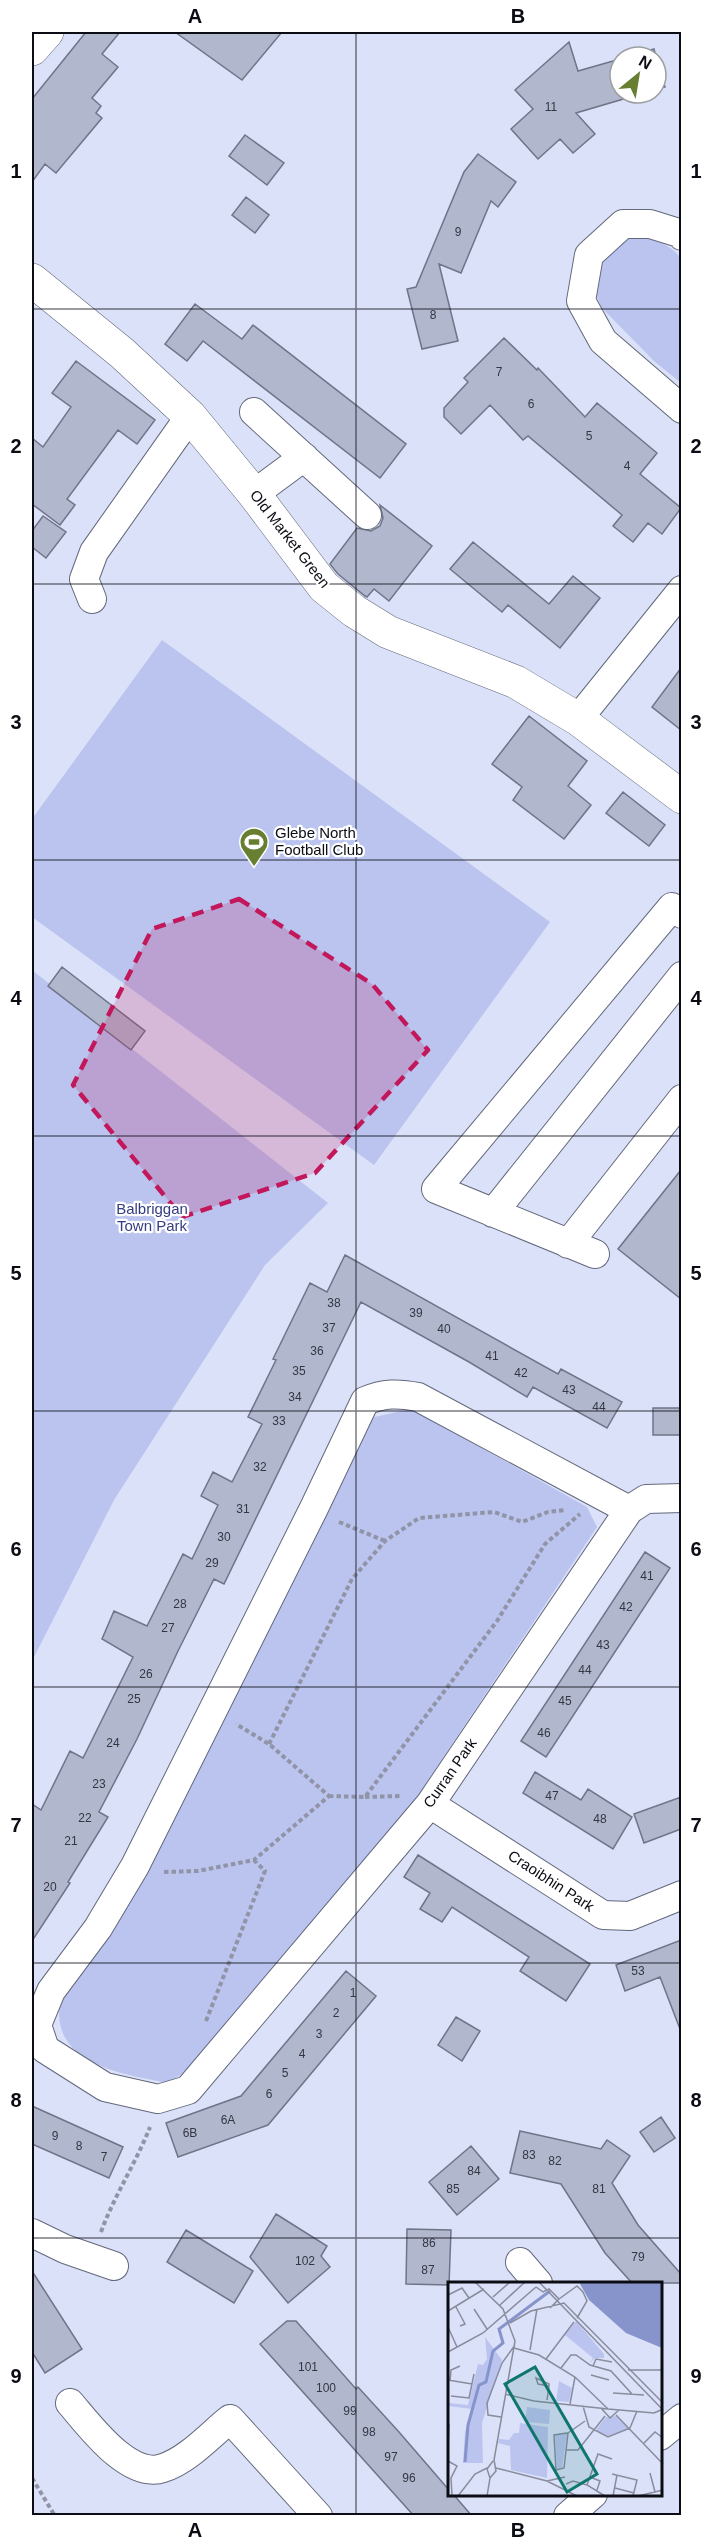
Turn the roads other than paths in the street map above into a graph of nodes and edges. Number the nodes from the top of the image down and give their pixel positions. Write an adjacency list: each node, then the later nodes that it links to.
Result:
1 (47, 32): 2 (main road)
2 (32, 49)
3 (681, 236): 5 (street)
4 (32, 280): 7 (main road, Old Market Green)
5 (681, 409)
6 (254, 412): 8 (street)
7 (190, 417): 9 (main road, Old Market Green); 12 (street)
8 (304, 457): 9 (street); 10 (street)
9 (254, 494): 13 (main road, Old Market Green)
10 (367, 515)
11 (681, 590): 13 (street)
12 (92, 599)
13 (578, 719): 14 (main road, Old Market Green)
14 (681, 797)
15 (681, 914): 18 (street)
16 (681, 976): 18 (street)
17 (681, 1099): 19 (street)
18 (493, 1213): 19 (street)
19 (568, 1244): 20 (street)
20 (595, 1254)
21 (681, 1498): 22 (street)
22 (629, 1510): 23 (street, Curran Park); 23 (street, Curran Park)
23 (430, 1804): 24 (street, Craoibhin Park)
24 (681, 1895)
25 (32, 2233): 26 (street)
26 (114, 2266)
27 (70, 2403): 29 (street)
28 (591, 2496): 30 (street)
29 (318, 2516)
30 (568, 2516)

